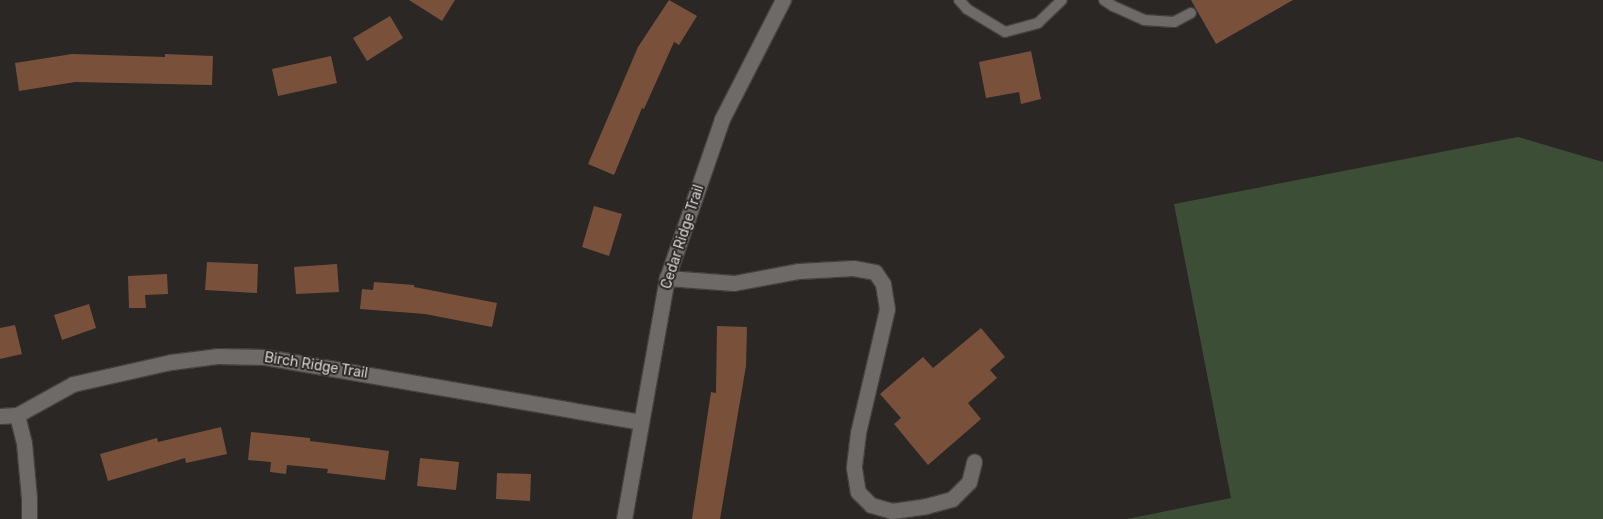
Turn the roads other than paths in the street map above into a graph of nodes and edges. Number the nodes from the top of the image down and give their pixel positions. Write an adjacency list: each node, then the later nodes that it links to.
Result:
1 (783, 0): 6 (street, Cedar Ridge Trail)
2 (959, 0): 3 (lane)
3 (1062, 0)
4 (1104, 0): 5 (lane)
5 (1191, 13)
6 (667, 278): 9 (street, Cedar Ridge Trail); 10 (street)
7 (17, 415): 8 (street, Birch Ridge Trail); 9 (street, Birch Ridge Trail); 11 (street)
8 (0, 416)
9 (640, 422): 12 (street, Cedar Ridge Trail)
10 (974, 462)
11 (29, 519)
12 (624, 519)

